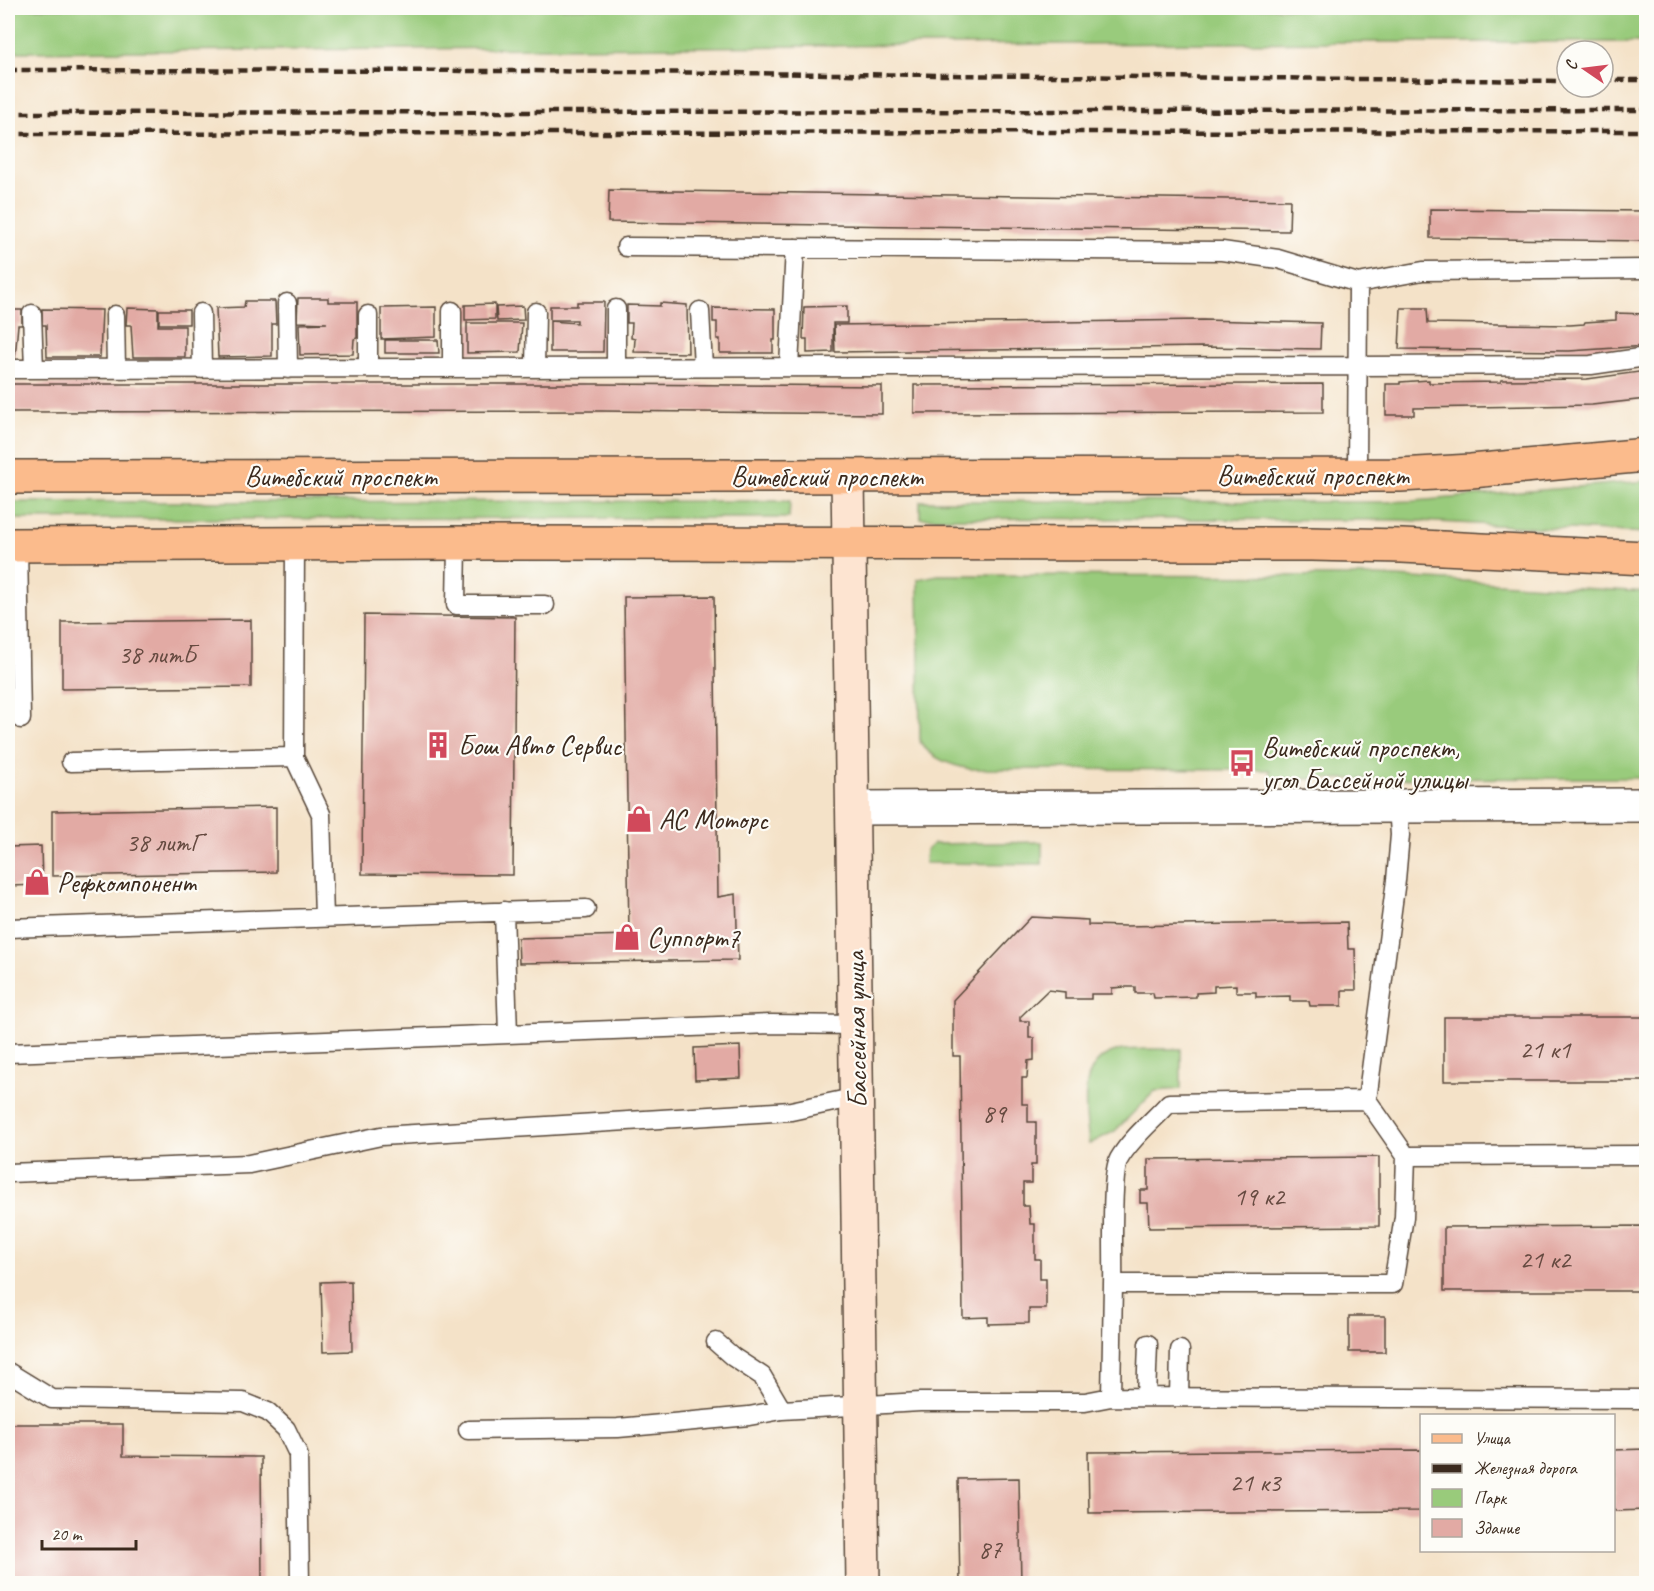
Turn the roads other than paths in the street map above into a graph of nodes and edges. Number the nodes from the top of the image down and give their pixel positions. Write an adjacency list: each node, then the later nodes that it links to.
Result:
1 (626, 247): 2 (lane)
2 (795, 248): 4 (lane); 16 (lane)
3 (1647, 269): 4 (lane)
4 (1358, 283): 15 (lane)
5 (286, 303): 26 (lane)
6 (616, 309): 20 (lane)
7 (452, 311): 18 (lane)
8 (700, 311): 21 (lane)
9 (536, 312): 19 (lane)
10 (201, 313): 25 (lane)
11 (32, 314): 23 (lane)
12 (115, 315): 24 (lane)
13 (368, 315): 17 (lane)
14 (1647, 357): 15 (lane)
15 (1358, 366): 16 (lane); 28 (lane)
16 (789, 367): 21 (lane)
17 (368, 368): 18 (lane); 26 (lane)
18 (452, 368): 19 (lane)
19 (535, 368): 20 (lane)
20 (616, 368): 21 (lane)
21 (703, 368)
22 (8, 369): 23 (lane)
23 (34, 369): 24 (lane)
24 (116, 369): 25 (lane)
25 (202, 369): 26 (lane)
26 (288, 369)
27 (1647, 455): 28 (main road, Витебский проспект)
28 (1357, 475): 29 (main road, Витебский проспект)
29 (848, 476): 30 (main road, Витебский проспект); 33 (street, Бассейная улица)
30 (8, 477)
31 (457, 543): 32 (main road); 33 (main road); 36 (lane)
32 (294, 544): 34 (main road); 38 (lane)
33 (849, 544): 35 (main road); 42 (street, Бассейная улица)
34 (13, 545): 37 (lane)
35 (1647, 558)
36 (544, 605)
37 (21, 719)
38 (294, 757): 39 (lane); 45 (lane)
39 (71, 762)
40 (1647, 805): 41 (street)
41 (1398, 806): 42 (street); 51 (lane)
42 (853, 808): 47 (street, Бассейная улица)
43 (586, 909): 44 (lane)
44 (504, 912): 45 (lane); 48 (lane)
45 (324, 918): 46 (lane)
46 (8, 928)
47 (856, 1025): 48 (lane); 50 (street, Бассейная улица)
48 (508, 1034): 49 (lane)
49 (8, 1053)
50 (857, 1097): 54 (lane); 64 (street, Бассейная улица)
51 (1367, 1100): 53 (lane); 55 (lane)
52 (1647, 1155): 53 (lane)
53 (1406, 1156): 55 (lane)
54 (8, 1173)
55 (1113, 1284): 60 (lane)
56 (716, 1342): 65 (lane)
57 (1148, 1344): 61 (lane)
58 (1180, 1350): 62 (lane)
59 (8, 1372): 67 (lane)
60 (1112, 1397): 61 (lane); 64 (lane)
61 (1146, 1397): 62 (lane)
62 (1179, 1397): 63 (lane)
63 (1647, 1399)
64 (861, 1407): 65 (lane); 68 (street, Бассейная улица)
65 (782, 1410): 66 (lane)
66 (468, 1430)
67 (300, 1584)
68 (863, 1584)

